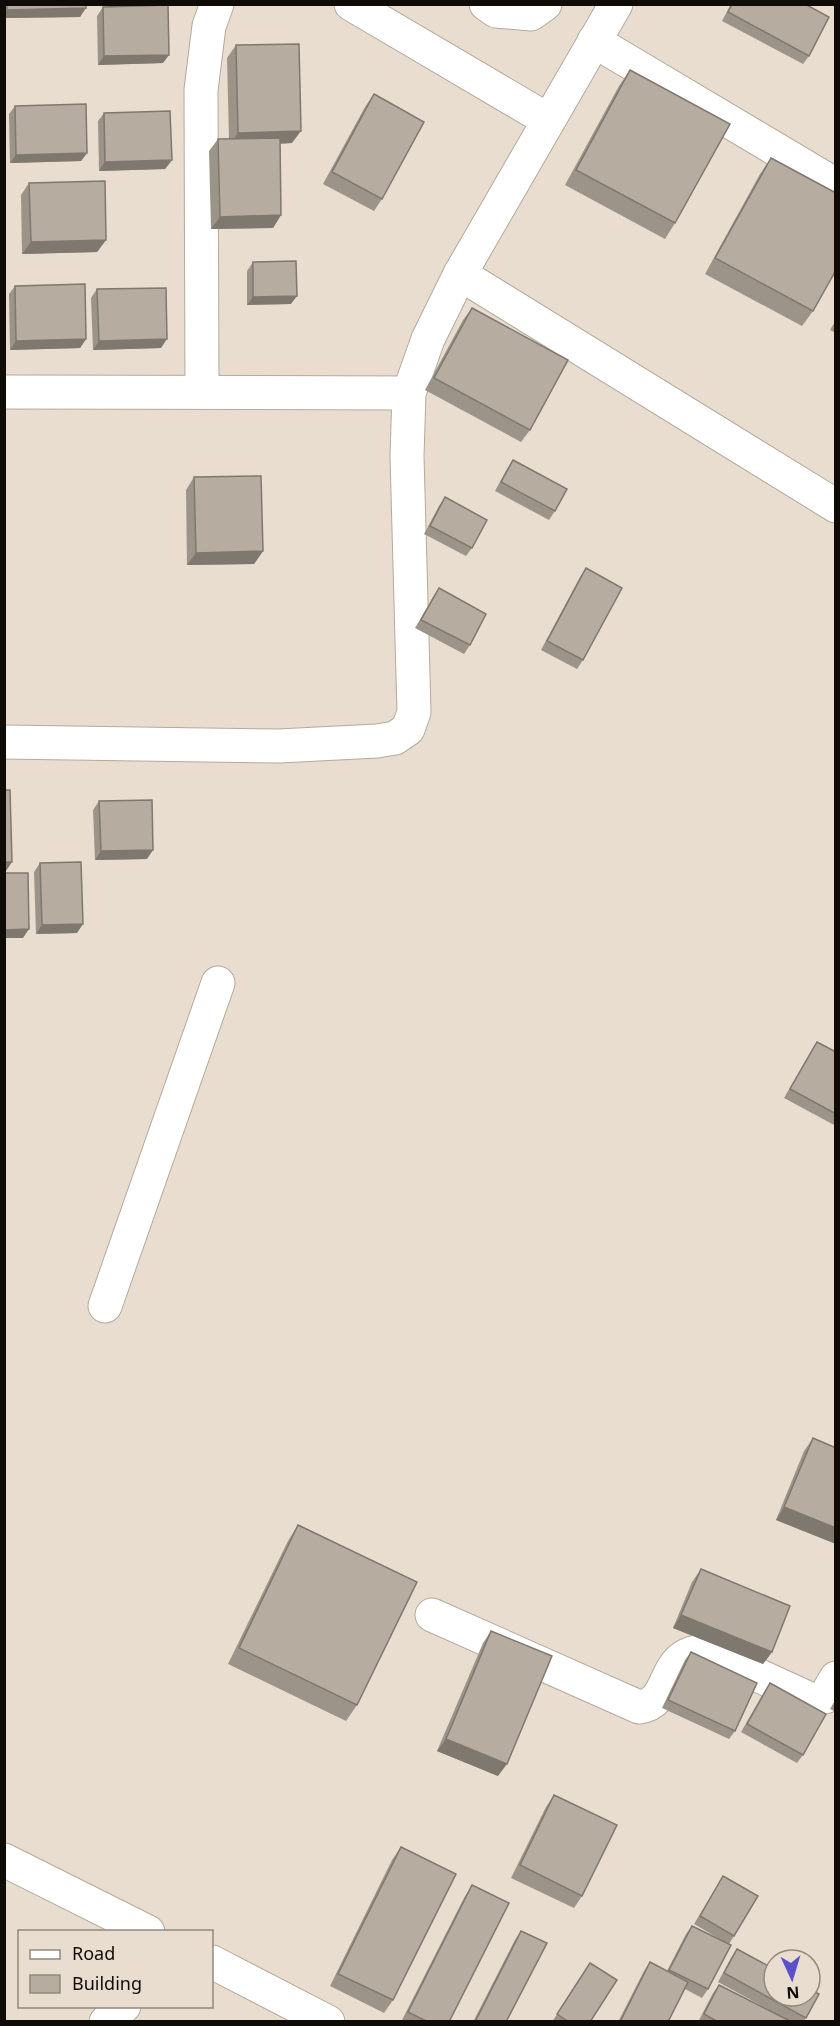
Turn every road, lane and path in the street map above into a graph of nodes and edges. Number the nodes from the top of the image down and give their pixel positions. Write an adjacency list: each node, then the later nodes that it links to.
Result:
1 (217, 4): 11 (street)
2 (351, 4): 7 (street)
3 (486, 4): 4 (street)
4 (544, 4)
5 (616, 4): 6 (street)
6 (594, 41): 7 (street); 8 (street)
7 (548, 120): 9 (street)
8 (836, 184)
9 (460, 274): 12 (street); 13 (street)
10 (4, 392): 11 (street)
11 (202, 392): 12 (street)
12 (409, 393): 14 (street)
13 (836, 506)
14 (4, 742)
15 (218, 983): 16 (street)
16 (105, 1306)
17 (432, 1615): 18 (street)
18 (836, 1678)
19 (4, 1860): 20 (street)
20 (144, 1930)
21 (213, 1963): 24 (street)
22 (123, 2008): 23 (street)
23 (106, 2022)
24 (328, 2022)

